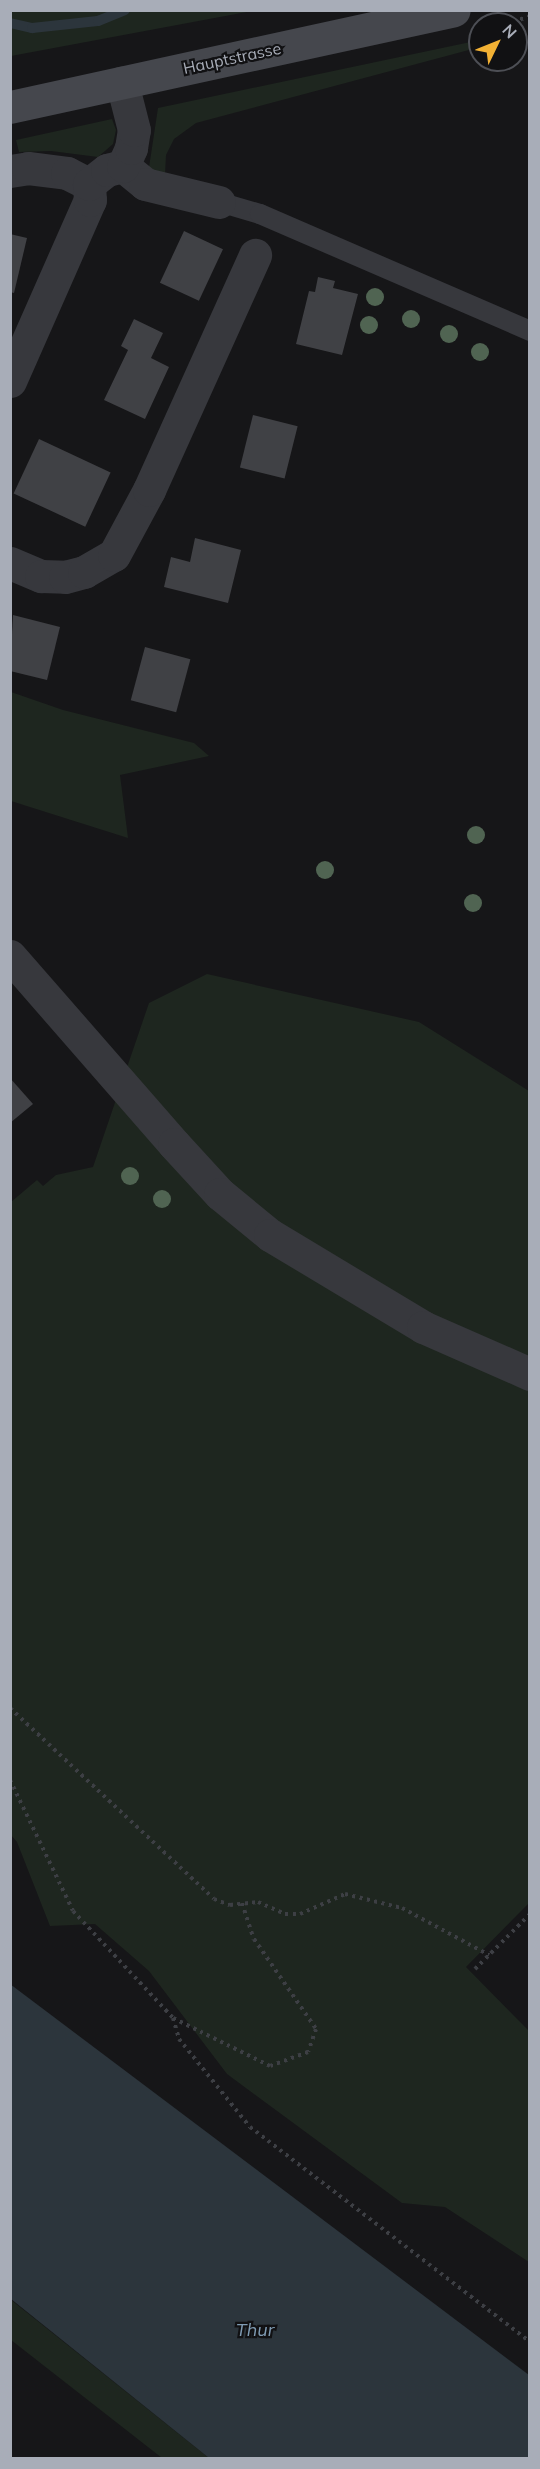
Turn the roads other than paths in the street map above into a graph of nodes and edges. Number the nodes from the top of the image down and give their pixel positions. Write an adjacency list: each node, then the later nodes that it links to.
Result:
1 (454, 10): 2 (main road, Hauptstrasse)
2 (122, 82): 3 (main road, Hauptstrasse); 4 (street)
3 (10, 107)
4 (123, 166): 6 (street); 7 (street)
5 (10, 171): 6 (street)
6 (89, 184): 10 (street)
7 (219, 202): 9 (lane)
8 (255, 255): 11 (street)
9 (530, 332)
10 (10, 381)
11 (10, 563)
12 (10, 956): 13 (street)
13 (530, 1374)

